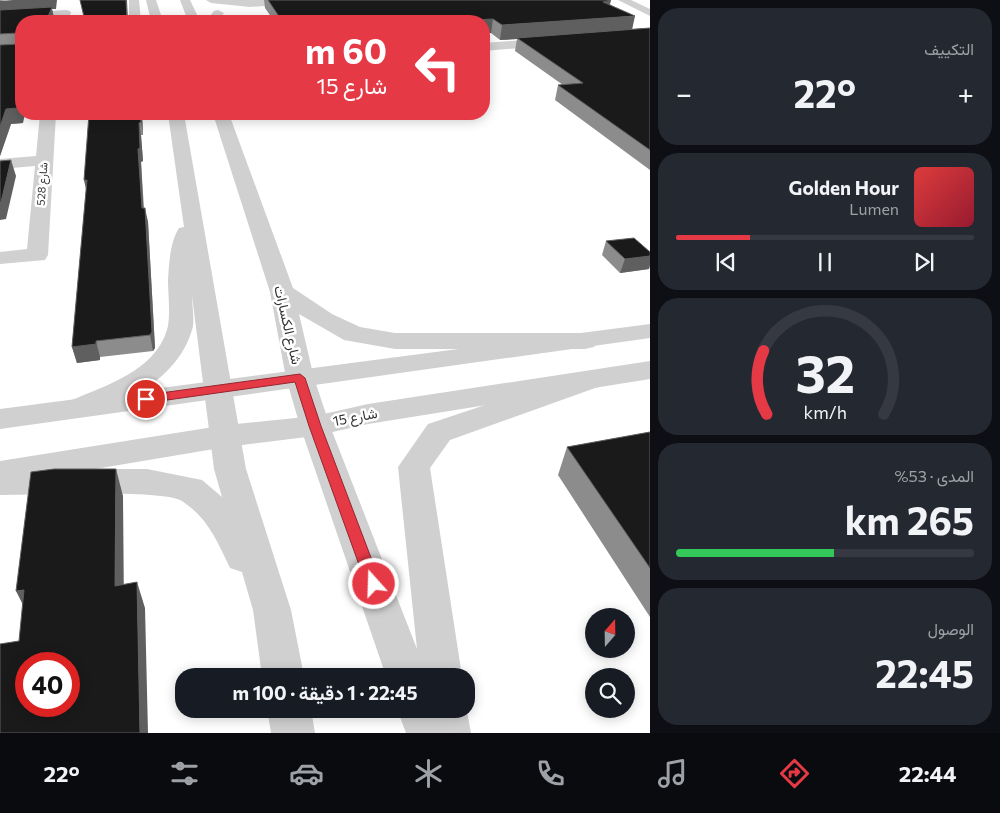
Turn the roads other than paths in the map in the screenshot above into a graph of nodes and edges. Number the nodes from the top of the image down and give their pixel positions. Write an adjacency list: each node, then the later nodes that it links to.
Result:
1 (69, 0): 12 (street)
2 (134, 0): 13 (street)
3 (151, 0): 14 (street)
4 (185, 0): 15 (street)
5 (210, 0): 9 (street); 16 (street)
6 (311, 0): 9 (street)
7 (622, 0): 11 (street)
8 (642, 0): 10 (street)
9 (250, 4): 17 (street)
10 (650, 4)
11 (650, 12)
12 (65, 15)
13 (134, 15)
14 (155, 15)
15 (191, 15)
16 (216, 15)
17 (223, 15)
18 (0, 17): 19 (street)
19 (15, 17)
20 (562, 42): 21 (street)
21 (490, 47)
22 (47, 120): 25 (street, شارع 528)
23 (177, 120): 27 (street)
24 (223, 120): 29 (street, شارع الكسارات)
25 (44, 160): 26 (street); 28 (street, شارع 528)
26 (0, 164)
27 (192, 214): 35 (street); 36 (street)
28 (0, 258)
29 (282, 292): 31 (street); 33 (street, شارع الكسارات)
30 (650, 331): 31 (street)
31 (585, 341): 33 (street)
32 (650, 370): 34 (street, شارع 15)
33 (300, 378): 35 (street); 38 (street, شارع الكسارات)
34 (588, 380): 38 (street, شارع 15); 45 (street)
35 (217, 388): 36 (street); 39 (street)
36 (82, 407): 37 (street)
37 (0, 419)
38 (315, 426): 39 (street, شارع 15); 44 (street, شارع الكسارات)
39 (226, 436): 40 (street, شارع 15); 42 (street)
40 (0, 473)
41 (0, 482): 42 (street)
42 (272, 610): 43 (street)
43 (282, 668)
44 (404, 668)
45 (440, 668)
46 (290, 718): 49 (street)
47 (422, 718): 50 (street)
48 (447, 718): 51 (street)
49 (293, 733)
50 (428, 733)
51 (449, 733)

